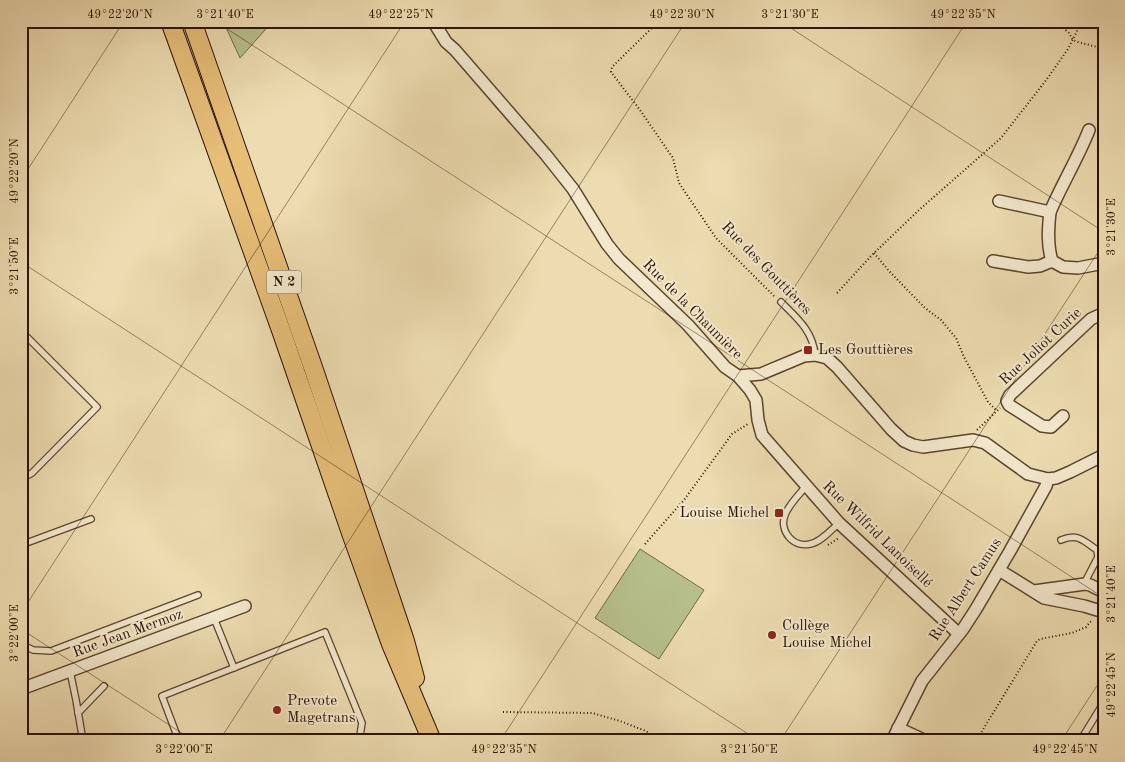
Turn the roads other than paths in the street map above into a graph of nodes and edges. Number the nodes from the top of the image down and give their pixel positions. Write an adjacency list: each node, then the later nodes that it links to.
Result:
1 (192, 21): 46 (highway, N 2)
2 (433, 21): 5 (street, Rue de la Chaumière)
3 (439, 21): 5 (street, Rue de la Chaumière)
4 (171, 23): 46 (highway, N 2)
5 (455, 50): 17 (street, Rue de la Chaumière)
6 (1089, 130): 8 (street)
7 (999, 201): 8 (street)
8 (1050, 212): 10 (street)
9 (993, 261): 10 (street)
10 (1052, 261): 11 (street)
11 (1104, 263)
12 (781, 302): 15 (lane, Rue des Gouttières)
13 (1104, 312): 19 (street, Rue Joliot Curie)
14 (21, 331): 21 (lane)
15 (815, 355): 16 (street, Rue de la Chaumière); 22 (street)
16 (761, 374): 17 (street, Rue de la Chaumière); 18 (street)
17 (738, 376): 18 (street, Rue Wilfrid Lanoisellé)
18 (756, 400): 23 (street, Rue Wilfrid Lanoisellé)
19 (1063, 416)
20 (1104, 455): 22 (street)
21 (21, 479)
22 (1048, 479): 28 (street, Rue Albert Camus)
23 (806, 486): 25 (street, Rue Wilfrid Lanoisellé); 25 (lane)
24 (90, 519): 27 (lane)
25 (839, 523): 37 (street, Rue Wilfrid Lanoisellé)
26 (1061, 540): 29 (lane)
27 (21, 545)
28 (999, 570): 30 (street); 37 (street, Rue Albert Camus)
29 (1081, 584): 30 (street); 31 (street); 34 (street)
30 (1034, 591): 34 (street)
31 (1104, 592)
32 (198, 596): 38 (lane)
33 (245, 606): 36 (street, Rue Jean Mermoz)
34 (1084, 606): 35 (street)
35 (1100, 611)
36 (214, 618): 39 (lane); 40 (street, Rue Jean Mermoz)
37 (959, 634): 45 (street, Rue Albert Camus)
38 (21, 644)
39 (234, 668): 48 (lane); 49 (lane)
40 (70, 671): 42 (street, Rue Jean Mermoz); 44 (lane)
41 (104, 686): 44 (lane)
42 (21, 689)
43 (1104, 702): 52 (lane)
44 (78, 713): 47 (lane)
45 (898, 728): 50 (street, Rue Albert Camus); 51 (street)
46 (430, 735)
47 (83, 741)
48 (180, 741)
49 (355, 741)
50 (892, 741)
51 (926, 741)
52 (1080, 741)

